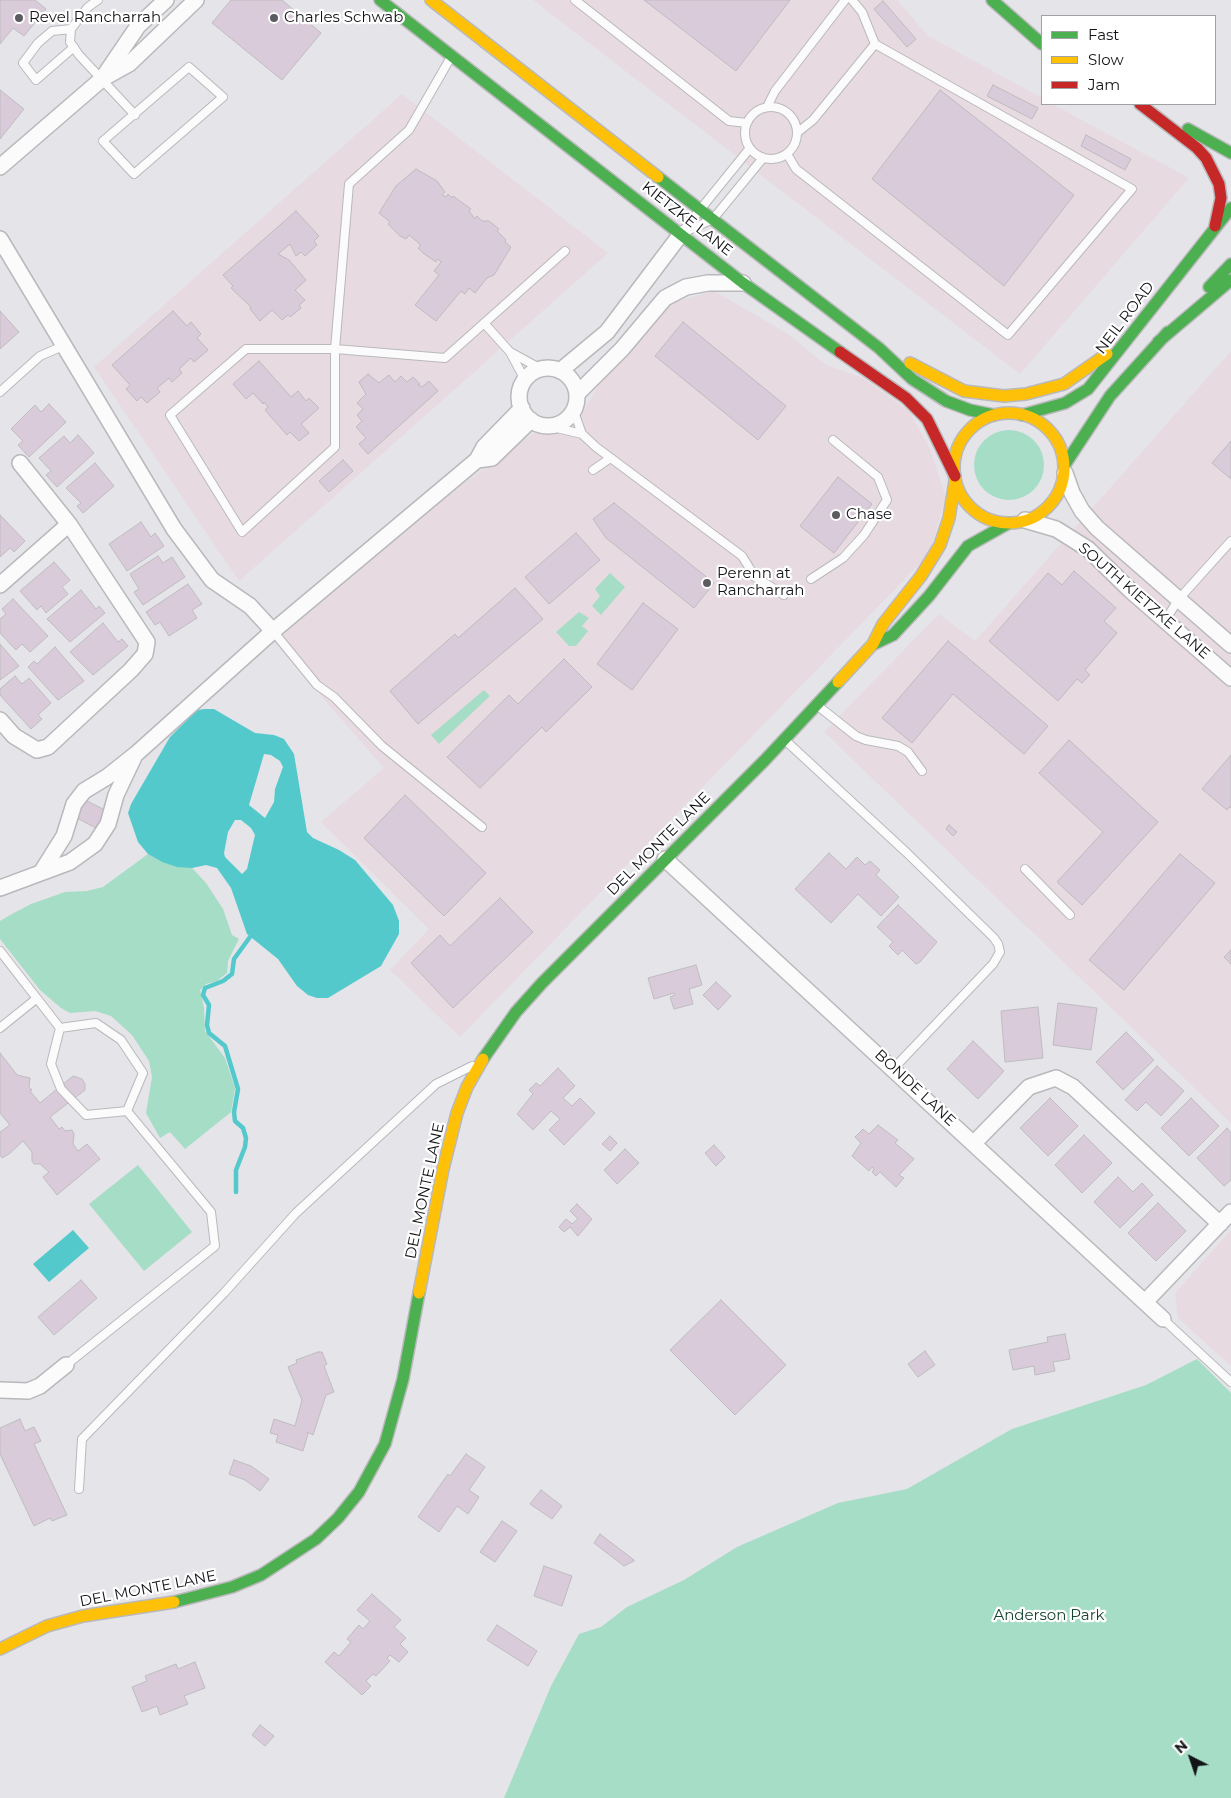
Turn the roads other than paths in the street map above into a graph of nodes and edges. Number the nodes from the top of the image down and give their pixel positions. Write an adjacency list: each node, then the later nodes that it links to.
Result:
1 (98, 0): 10 (lane)
2 (166, 0): 15 (street)
3 (196, 0): 15 (street)
4 (380, 0): 14 (main road, KIETZKE LANE)
5 (431, 0): 28 (main road, KIETZKE LANE)
6 (575, 0): 20 (lane)
7 (845, 0): 18 (lane)
8 (852, 0): 12 (lane)
9 (992, 0): 11 (main road)
10 (71, 29): 13 (lane); 13 (lane)
11 (1041, 43)
12 (875, 44): 21 (lane); 24 (lane)
13 (74, 47): 15 (lane)
14 (452, 56): 31 (main road, KIETZKE LANE); 42 (lane)
15 (102, 79): 19 (lane); 26 (street)
16 (1142, 105): 30 (main road)
17 (1143, 105): 23 (main road)
18 (767, 107): 20 (lane); 21 (lane)
19 (135, 115): 19 (lane)
20 (747, 123): 22 (lane)
21 (798, 132): 24 (lane)
22 (750, 148): 25 (lane); 28 (lane)
23 (1231, 153)
24 (787, 154): 25 (lane)
25 (763, 158): 29 (lane)
26 (0, 168)
27 (1231, 208): 30 (main road, NEIL ROAD)
28 (700, 209): 29 (main road, KIETZKE LANE); 31 (lane)
29 (713, 220): 31 (lane); 41 (main road, KIETZKE LANE)
30 (1214, 229): 38 (main road, NEIL ROAD)
31 (681, 234): 36 (main road, KIETZKE LANE); 45 (street)
32 (0, 239): 40 (street)
33 (565, 251): 37 (lane)
34 (1231, 264): 39 (main road)
35 (1231, 280): 39 (main road)
36 (743, 283): 48 (street); 60 (main road, KIETZKE LANE)
37 (484, 323): 42 (lane); 43 (lane)
38 (1126, 338): 41 (main road); 52 (main road, NEIL ROAD)
39 (1158, 342): 59 (main road)
40 (63, 346): 47 (lane); 70 (street)
41 (879, 348): 51 (main road, KIETZKE LANE)
42 (335, 349): 42 (lane)
43 (510, 352): 44 (lane); 46 (lane)
44 (540, 369): 45 (street); 46 (street)
45 (560, 370): 48 (street)
46 (525, 380): 50 (street)
47 (0, 392)
48 (577, 394): 49 (street)
49 (573, 409): 53 (street); 54 (lane)
50 (527, 414): 53 (street); 70 (street)
51 (994, 415): 52 (main road); 60 (main road)
52 (1022, 415): 59 (main road)
53 (548, 426): 54 (lane)
54 (582, 434): 56 (lane)
55 (833, 440): 65 (lane)
56 (610, 458): 58 (lane); 67 (lane)
57 (20, 463): 63 (street)
58 (593, 470)
59 (1065, 470): 61 (main road); 68 (street, SOUTH KIETZKE LANE)
60 (955, 479): 62 (main road); 71 (main road, DEL MONTE LANE)
61 (1025, 520): 62 (main road); 69 (street, SOUTH KIETZKE LANE)
62 (1009, 523): 71 (main road, DEL MONTE LANE)
63 (70, 524): 66 (street); 75 (street)
64 (1231, 541): 68 (lane)
65 (811, 580)
66 (0, 585)
67 (784, 595)
68 (1178, 600): 69 (lane); 72 (street, SOUTH KIETZKE LANE)
69 (1166, 621): 73 (street, SOUTH KIETZKE LANE)
70 (273, 631): 77 (street); 79 (lane)
71 (874, 644): 74 (main road, DEL MONTE LANE)
72 (1231, 646)
73 (1231, 678)
74 (817, 705): 76 (main road, DEL MONTE LANE); 78 (lane)
75 (0, 720)
76 (784, 739): 80 (main road, DEL MONTE LANE); 90 (lane)
77 (136, 754): 82 (street); 82 (street)
78 (922, 771)
79 (482, 827)
80 (666, 859): 89 (main road, DEL MONTE LANE); 90 (street, BONDE LANE)
81 (1025, 869): 84 (lane)
82 (42, 871): 83 (street)
83 (0, 888)
84 (1070, 915)
85 (0, 951): 86 (lane)
86 (36, 999): 87 (lane); 88 (lane)
87 (0, 1028)
88 (60, 1028): 91 (lane); 91 (lane)
89 (481, 1062): 100 (lane); 101 (main road, DEL MONTE LANE)
90 (894, 1068): 92 (street, BONDE LANE)
91 (127, 1111): 97 (lane)
92 (974, 1143): 94 (street); 95 (street, BONDE LANE)
93 (1231, 1212): 94 (street)
94 (1220, 1224): 95 (street)
95 (1145, 1302): 96 (street, BONDE LANE)
96 (1163, 1319): 98 (lane)
97 (66, 1365): 99 (street)
98 (1231, 1382)
99 (0, 1390)
100 (80, 1490)
101 (0, 1649)

